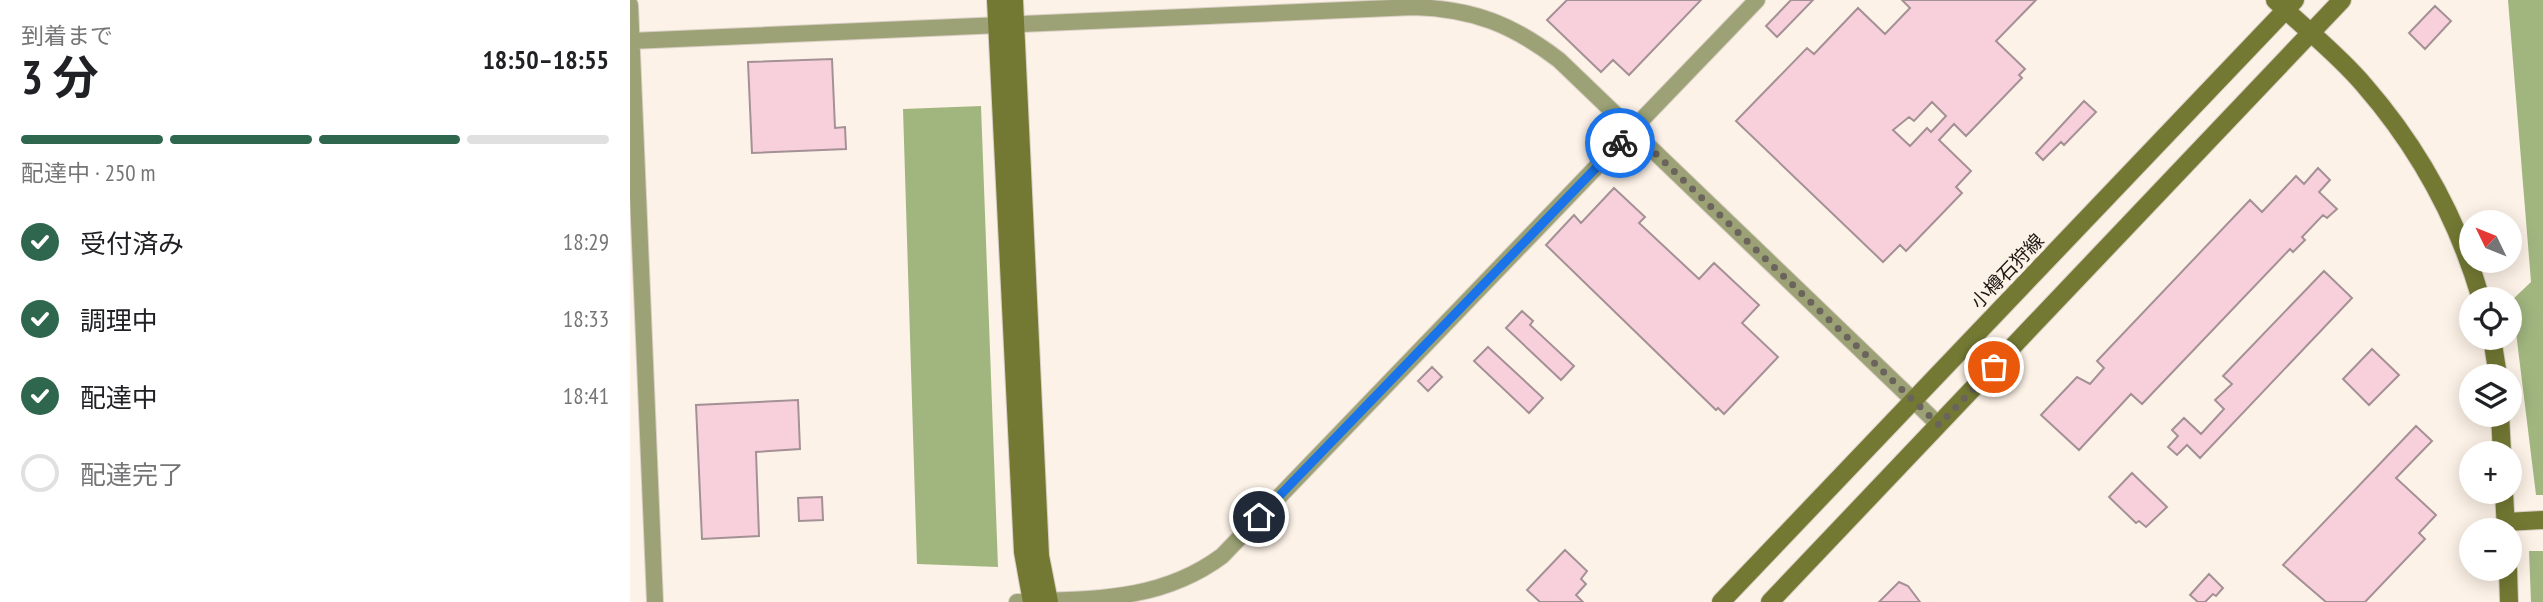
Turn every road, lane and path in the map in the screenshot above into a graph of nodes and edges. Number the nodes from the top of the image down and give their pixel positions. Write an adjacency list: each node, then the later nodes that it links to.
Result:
1 (996, 0): 8 (main road)
2 (1014, 0): 8 (main road)
3 (1757, 0): 11 (street)
4 (2343, 0): 9 (main road)
5 (2285, 3): 9 (main road); 13 (main road, 小樽石狩線)
6 (630, 5): 10 (street)
7 (1334, 5): 8 (street); 11 (street)
8 (1006, 25): 10 (street); 18 (main road)
9 (2312, 34): 12 (main road); 14 (main road)
10 (631, 41): 19 (street)
11 (1632, 131): 13 (street); 18 (street)
12 (2477, 287)
13 (1913, 401): 14 (street); 21 (main road, 小樽石狩線)
14 (1939, 425): 22 (main road)
15 (2543, 520): 16 (main road)
16 (2522, 523)
17 (2509, 581): 23 (main road)
18 (1041, 601): 20 (street)
19 (655, 602)
20 (1017, 602)
21 (1721, 602)
22 (1770, 602)
23 (2510, 602)

